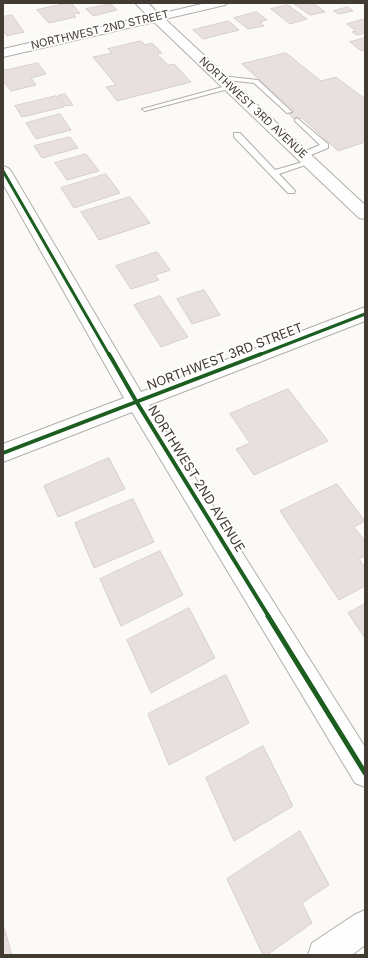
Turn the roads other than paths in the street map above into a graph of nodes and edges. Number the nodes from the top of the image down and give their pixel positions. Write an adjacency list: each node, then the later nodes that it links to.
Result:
1 (141, 3): 3 (street, NORTHWEST 3RD AVENUE)
2 (221, 3): 3 (street, NORTHWEST 2ND STREET)
3 (156, 17): 4 (street, NORTHWEST 2ND STREET); 5 (street, NORTHWEST 3RD AVENUE)
4 (3, 53)
5 (226, 82): 6 (lane); 7 (lane); 10 (street, NORTHWEST 3RD AVENUE)
6 (145, 109)
7 (289, 112)
8 (297, 120): 10 (lane)
9 (237, 135): 12 (lane)
10 (306, 158): 12 (lane); 14 (street, NORTHWEST 3RD AVENUE)
11 (3, 171): 16 (street, NORTHWEST 2ND AVENUE)
12 (274, 173): 13 (lane)
13 (291, 191)
14 (365, 214)
15 (365, 314): 16 (street, NORTHWEST 3RD STREET)
16 (136, 401): 17 (street, NORTHWEST 3RD STREET); 18 (street, NORTHWEST 2ND AVENUE)
17 (3, 453)
18 (365, 773)
19 (365, 926): 20 (street)
20 (324, 955)

